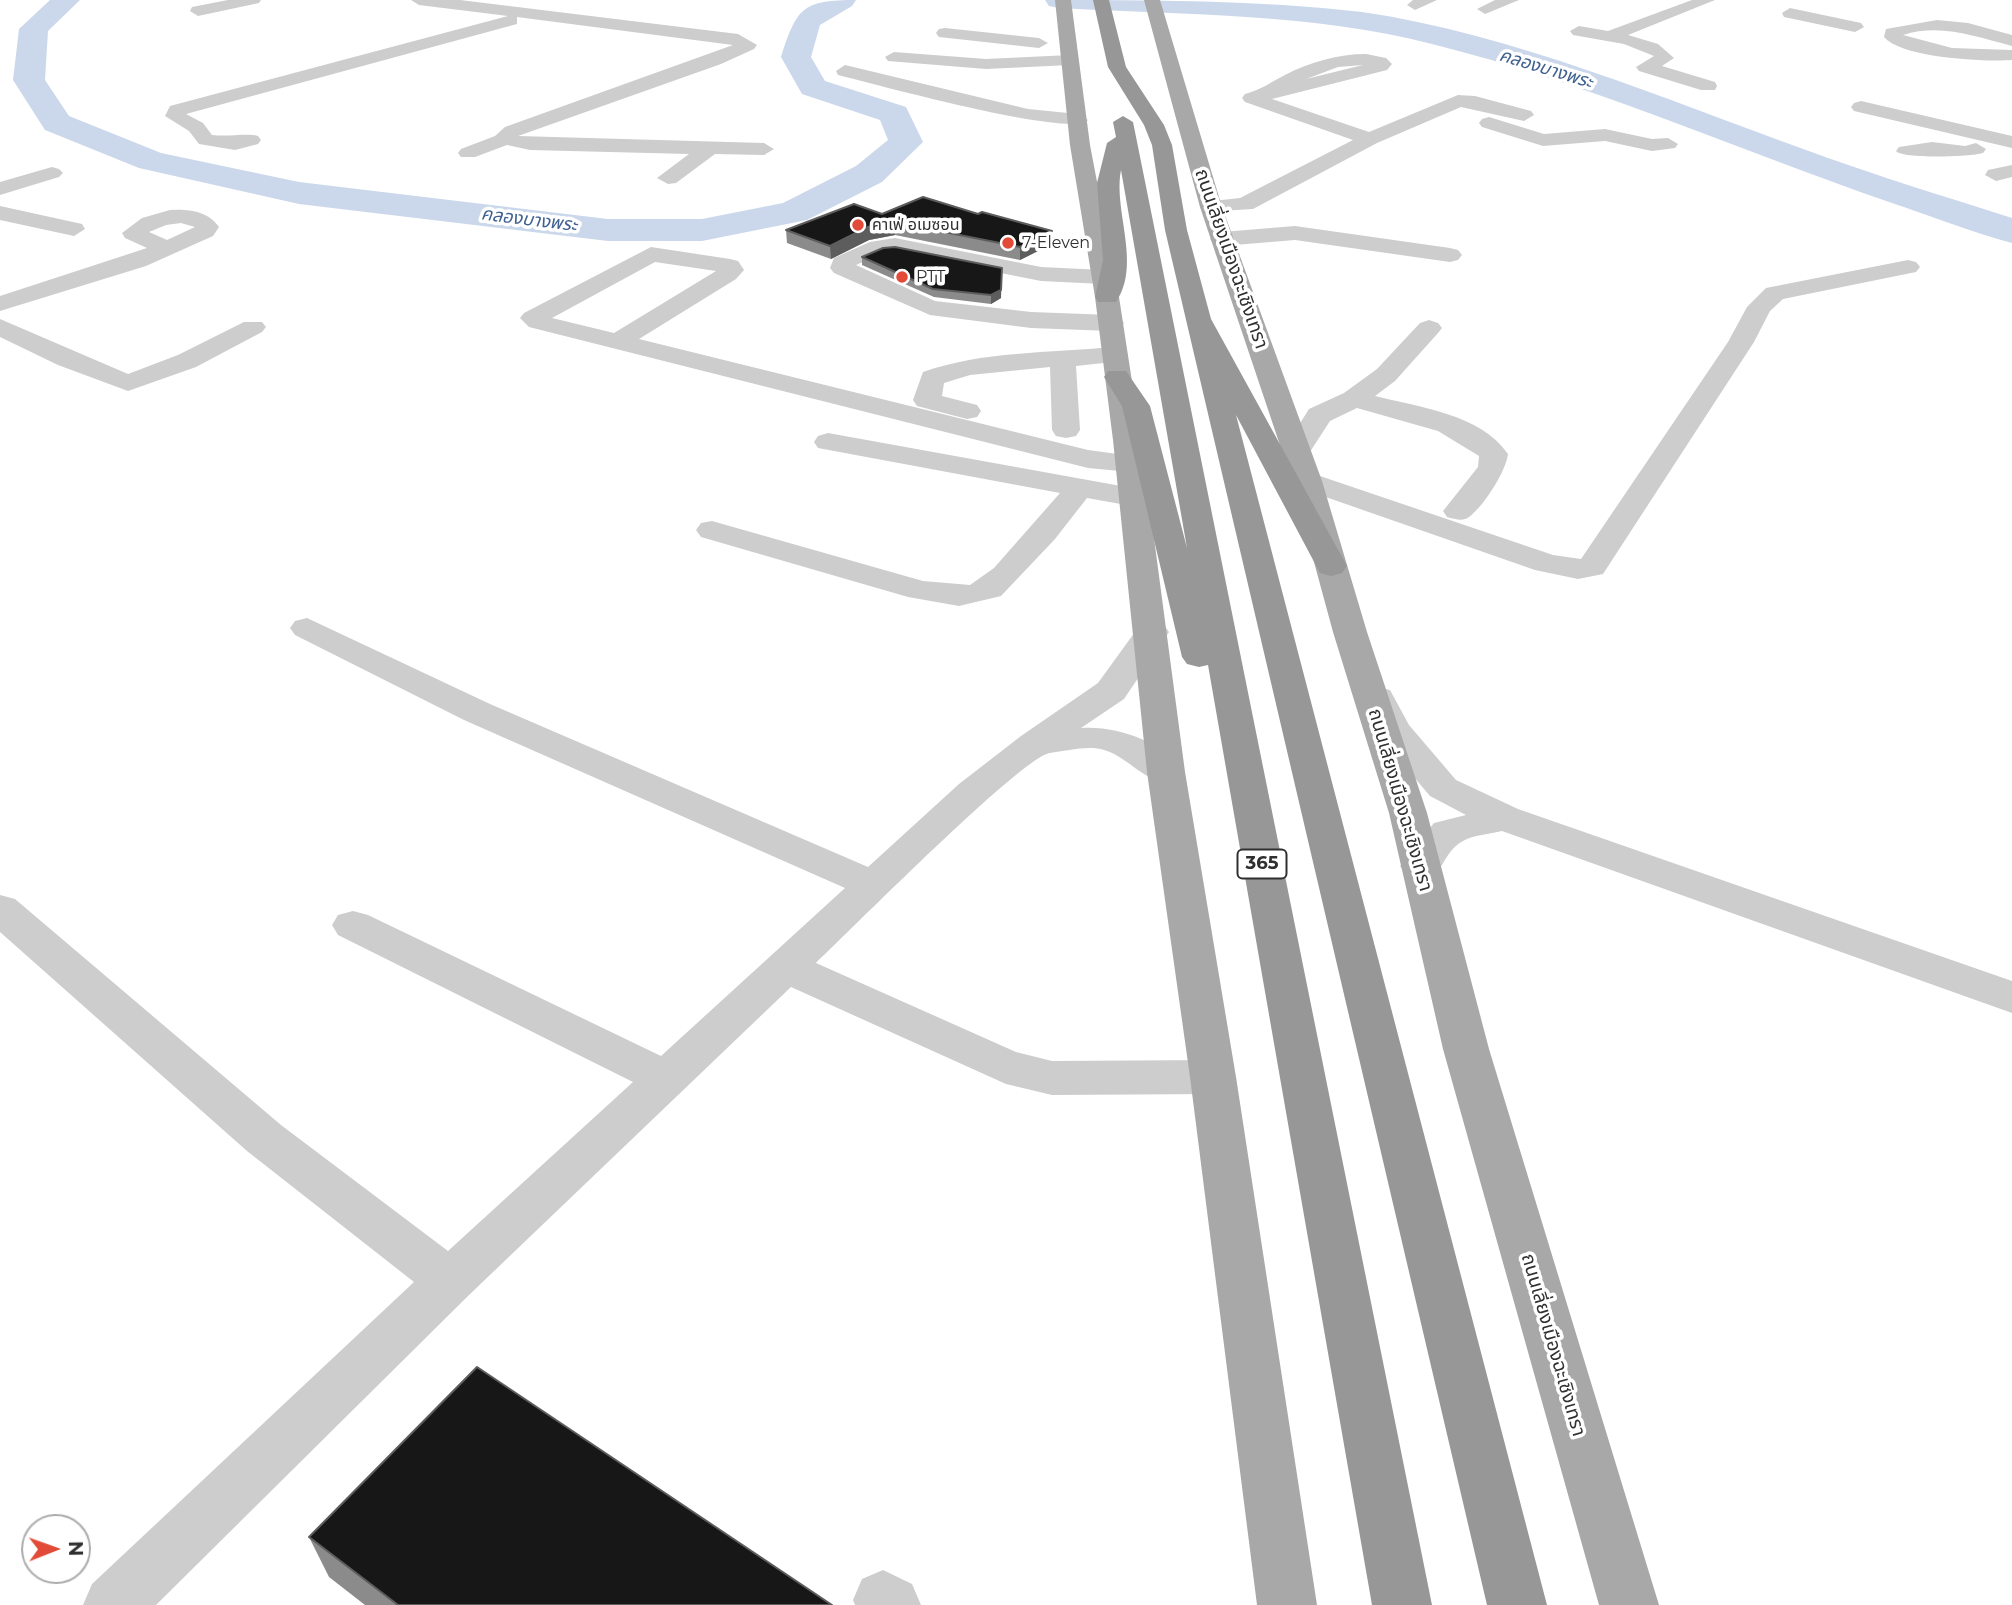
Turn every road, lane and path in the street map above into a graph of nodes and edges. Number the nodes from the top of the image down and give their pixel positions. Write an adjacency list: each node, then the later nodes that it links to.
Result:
1 (253, 0): 10 (street)
2 (419, 0): 12 (street)
3 (1063, 0): 21 (main road)
4 (1101, 0): 65 (highway)
5 (1511, 0): 9 (street)
6 (1706, 0): 19 (street)
7 (1814, 0): 11 (street)
8 (1156, 9): 57 (main road, ถนนเลี่ยงเมืองฉะเชิงเทรา)
9 (1485, 9)
10 (198, 11)
11 (1790, 13): 14 (street); 16 (street)
12 (530, 15): 15 (street); 40 (street)
13 (687, 20): 15 (street)
14 (1771, 23)
15 (634, 27): 26 (street)
16 (1855, 27)
17 (1579, 31): 19 (street)
18 (945, 33): 21 (street)
19 (1609, 36): 28 (street)
20 (2012, 41): 22 (street)
21 (1068, 43): 23 (street); 33 (main road)
22 (2012, 55)
23 (894, 57)
24 (1138, 61): 34 (highway)
25 (845, 71): 33 (street)
26 (667, 76): 27 (street); 38 (street)
27 (720, 79)
28 (1708, 86)
29 (1269, 93): 29 (street); 39 (street)
30 (1861, 107): 37 (street)
31 (1437, 108): 32 (street); 39 (street); 43 (street)
32 (1524, 115)
33 (1078, 120): 44 (main road)
34 (1123, 122): 67 (highway); 95 (highway, 365)
35 (722, 129): 46 (street)
36 (2012, 132): 37 (street)
37 (1984, 134): 42 (street)
38 (505, 139): 45 (street); 51 (street)
39 (1370, 139): 57 (street)
40 (251, 140)
41 (1056, 141): 44 (street)
42 (2012, 142)
43 (1668, 144)
44 (1080, 145): 67 (main road)
45 (605, 146): 46 (street); 52 (street)
46 (680, 147): 47 (street)
47 (710, 148): 48 (street); 54 (street)
48 (764, 149)
49 (1906, 151): 50 (street)
50 (2012, 151)
51 (468, 153)
52 (579, 167)
53 (52, 173): 55 (street)
54 (668, 178)
55 (0, 190)
56 (0, 213): 58 (street)
57 (1226, 217): 59 (street); 59 (street); 77 (main road, ถนนเลี่ยงเมืองฉะเชิงเทรา)
58 (74, 229)
59 (1278, 232): 61 (street)
60 (169, 249): 64 (street)
61 (1450, 256)
62 (1908, 267): 77 (street)
63 (1041, 274): 66 (street); 66 (street); 67 (street)
64 (0, 304)
65 (1198, 319): 82 (highway); 102 (highway)
66 (1031, 320): 67 (street); 73 (street)
67 (1110, 326): 72 (street); 78 (main road); 95 (highway)
68 (0, 327): 69 (street)
69 (253, 327)
70 (1429, 328): 74 (street)
71 (619, 341): 71 (street); 78 (street)
72 (1063, 360): 73 (street); 75 (street)
73 (1026, 363): 75 (street)
74 (1354, 399): 77 (street); 80 (street)
75 (1066, 430): 78 (street)
76 (828, 442): 79 (street)
77 (1302, 466): 82 (main road, ถนนเลี่ยงเมืองฉะเชิงเทรา)
78 (1130, 467): 79 (street); 84 (main road)
79 (1080, 487): 81 (street)
80 (1458, 511)
81 (712, 530)
82 (1331, 566): 85 (main road, ถนนเลี่ยงเมืองฉะเชิงเทรา)
83 (307, 628): 90 (street)
84 (1152, 632): 86 (street); 87 (main road)
85 (1350, 632): 88 (street); 89 (main road, ถนนเลี่ยงเมืองฉะเชิงเทรา)
86 (1034, 744): 87 (street); 90 (street)
87 (1166, 772): 96 (main road)
88 (1504, 818): 89 (street); 94 (street)
89 (1420, 866): 103 (main road, ถนนเลี่ยงเมืองฉะเชิงเทรา)
90 (873, 885): 93 (street)
91 (0, 909): 98 (street)
92 (353, 925): 97 (street)
93 (788, 968): 96 (street); 97 (street)
94 (2012, 997)
95 (1295, 1035): 101 (highway, 365)
96 (1213, 1077): 100 (main road)
97 (668, 1079): 98 (street)
98 (450, 1281): 99 (street)
99 (113, 1605)
100 (1287, 1605)
101 (1402, 1605)
102 (1517, 1605)
103 (1629, 1605)

